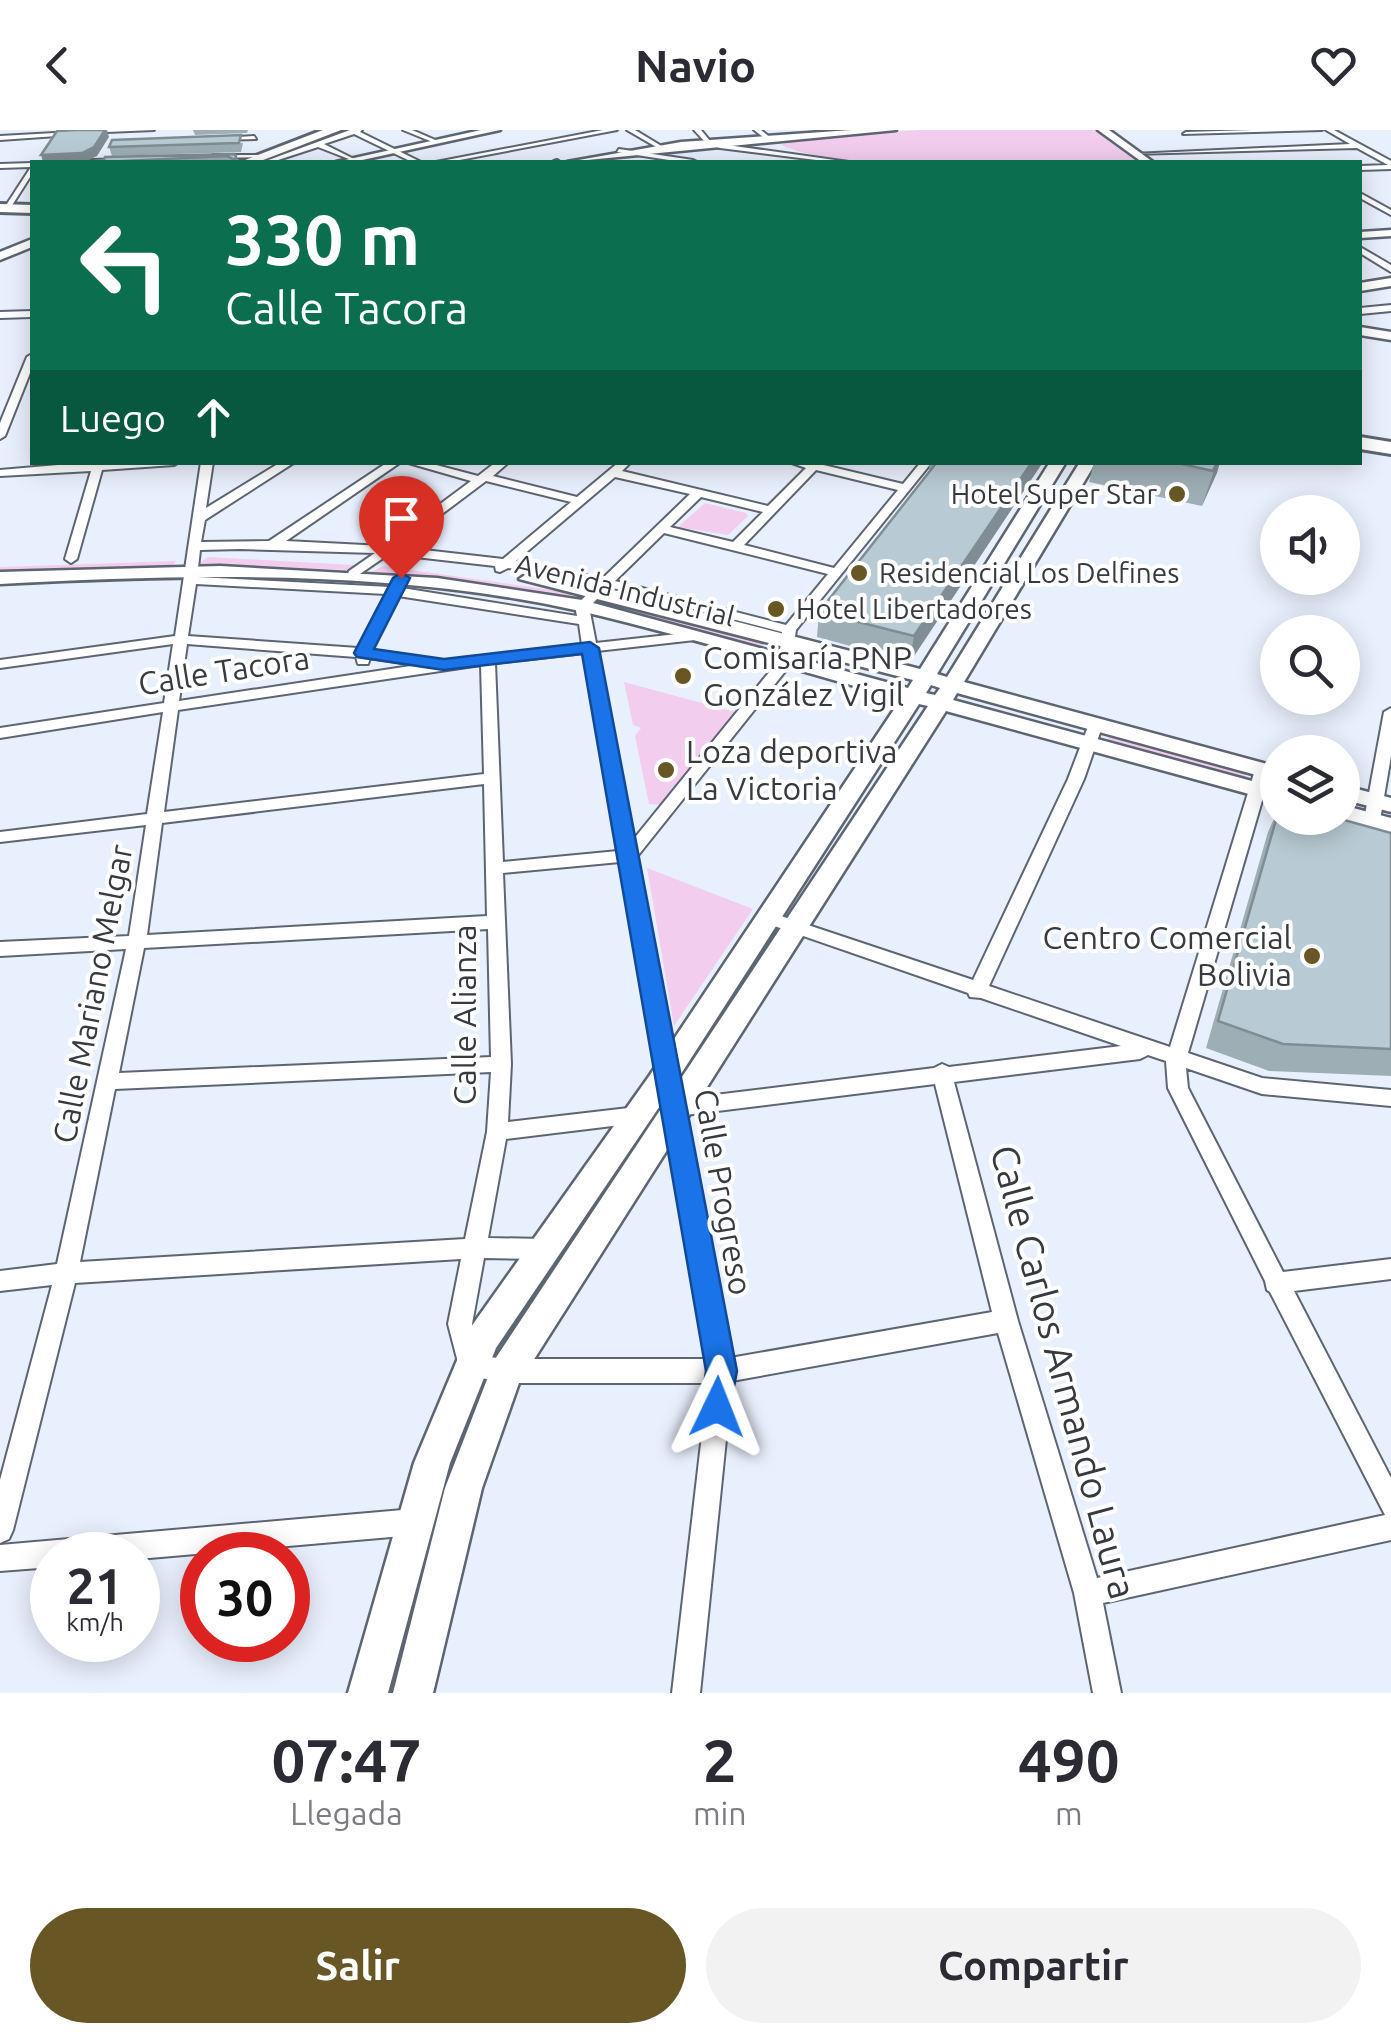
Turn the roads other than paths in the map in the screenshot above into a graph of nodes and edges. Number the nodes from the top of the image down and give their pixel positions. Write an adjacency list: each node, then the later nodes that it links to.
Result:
1 (152, 130): 16 (street)
2 (335, 130): 41 (highway)
3 (406, 130): 27 (street)
4 (495, 130): 17 (main road)
5 (579, 130): 23 (street)
6 (614, 130): 23 (street)
7 (630, 130): 33 (street)
8 (697, 130): 29 (street)
9 (846, 130): 18 (main road)
10 (879, 130): 11 (main road); 18 (main road)
11 (891, 130)
12 (1102, 130): 39 (main road)
13 (1319, 130): 19 (street)
14 (1329, 130): 32 (street)
15 (356, 131): 30 (street); 35 (street)
16 (120, 132): 21 (street); 31 (street)
17 (467, 132): 27 (main road)
18 (823, 132): 24 (main road)
19 (1183, 132): 36 (street)
20 (0, 133): 21 (street)
21 (57, 133): 34 (street)
22 (255, 134): 26 (street); 41 (street)
23 (588, 134): 28 (street)
24 (764, 135): 29 (main road)
25 (533, 136): 28 (street)
26 (208, 140)
27 (437, 142): 35 (main road)
28 (546, 142): 46 (street)
29 (708, 142): 33 (main road); 50 (street)
30 (316, 144): 41 (street); 43 (street)
31 (112, 145)
32 (1359, 146): 36 (street); 53 (street)
33 (656, 147): 37 (main road)
34 (46, 149)
35 (394, 151): 44 (main road); 45 (street)
36 (1212, 151): 39 (street); 52 (street)
37 (623, 152): 47 (main road); 48 (main road); 49 (street)
38 (107, 154): 42 (street)
39 (1136, 154): 51 (main road)
40 (195, 158): 41 (street)
41 (257, 159)
42 (103, 160)
43 (345, 160)
44 (352, 160)
45 (413, 160)
46 (451, 160)
47 (569, 160)
48 (582, 160)
49 (677, 160)
50 (830, 160)
51 (1145, 160)
52 (1228, 160)
53 (1391, 165): 56 (street)
54 (0, 166): 55 (street)
55 (30, 167)
56 (1362, 168)
57 (30, 170): 58 (street)
58 (23, 182): 59 (street); 63 (street)
59 (12, 183)
60 (1362, 196): 61 (street)
61 (1380, 206): 62 (street); 65 (street)
62 (1362, 207)
63 (2, 210): 64 (highway)
64 (30, 212)
65 (1391, 213)
66 (1391, 234): 67 (main road)
67 (1362, 235)
68 (30, 244): 70 (main road)
69 (1362, 250): 71 (street)
70 (0, 256)
71 (1391, 269)
72 (1391, 282): 73 (main road)
73 (1362, 287)
74 (1391, 308): 75 (street)
75 (1362, 310)
76 (30, 314): 77 (street)
77 (0, 316)
78 (1362, 331): 79 (main road)
79 (1391, 336)
80 (26, 386): 81 (street); 83 (street)
81 (0, 388)
82 (1362, 431): 84 (highway)
83 (0, 436)
84 (1391, 437)
85 (1362, 442): 86 (highway)
86 (1391, 448)
87 (98, 465): 99 (street); 111 (street)
88 (207, 465): 106 (street, Calle Mariano Melgar)
89 (285, 465): 106 (street)
90 (392, 465): 109 (street)
91 (423, 465): 101 (street)
92 (500, 465): 101 (street)
93 (623, 465): 100 (street)
94 (805, 465): 98 (street)
95 (925, 465): 102 (street)
96 (1056, 465): 129 (main road)
97 (1086, 465): 129 (main road)
98 (813, 467): 102 (street); 105 (street)
99 (0, 473)
100 (614, 473): 103 (street); 104 (street)
101 (482, 479): 104 (street); 110 (street)
102 (906, 488): 115 (street)
103 (698, 493): 105 (street); 107 (street)
104 (580, 501): 114 (street)
105 (771, 510): 108 (street)
106 (199, 518): 113 (street, Calle Mariano Melgar)
107 (660, 528): 108 (street); 119 (street)
108 (735, 547): 115 (street)
109 (266, 549): 110 (main road, Avenida Industrial); 113 (main road, Avenida Industrial)
110 (378, 555): 114 (main road, Avenida Industrial); 116 (street)
111 (72, 559): 112 (main road, Avenida Industrial); 113 (main road, Avenida Industrial)
112 (0, 562)
113 (192, 563): 116 (main road, Avenida Industrial); 117 (main road, Avenida Industrial); 118 (street); 121 (street, Calle Mariano Melgar)
114 (499, 568): 119 (main road, Avenida Industrial)
115 (836, 572): 122 (street)
116 (354, 574): 118 (main road, Avenida Industrial)
117 (0, 578)
118 (398, 584): 119 (main road, Avenida Industrial); 124 (street)
119 (591, 600): 120 (main road, Avenida Industrial); 122 (main road, Avenida Industrial); 123 (street, Calle Progreso)
120 (695, 636): 122 (main road, Avenida Industrial); 123 (street, Calle Tacora)
121 (180, 639): 124 (street); 126 (street); 130 (street, Calle Mariano Melgar)
122 (789, 644): 129 (main road, Avenida Industrial); 141 (street)
123 (590, 648): 125 (street, Calle Tacora); 141 (street, Calle Progreso)
124 (363, 653): 127 (street); 128 (street)
125 (488, 660): 127 (street, Calle Tacora); 134 (street, Calle Alianza)
126 (0, 664)
127 (444, 665): 128 (street, Calle Tacora)
128 (364, 677): 130 (street, Calle Tacora)
129 (932, 691): 133 (main road, Avenida Industrial); 144 (main road)
130 (174, 706): 132 (street, Calle Tacora); 139 (street, Calle Mariano Melgar)
131 (1391, 712): 138 (street)
132 (0, 733)
133 (1092, 734): 135 (main road, Avenida Industrial); 147 (street)
134 (492, 778): 139 (street); 142 (street, Calle Alianza)
135 (1260, 780)
136 (1360, 801): 138 (main road)
137 (1260, 809): 149 (street)
138 (1383, 813)
139 (157, 816): 140 (street); 145 (street, Calle Mariano Melgar)
140 (0, 837)
141 (629, 856): 142 (street); 151 (street, Calle Progreso)
142 (495, 868): 143 (street, Calle Alianza)
143 (496, 922): 145 (street); 150 (street, Calle Alianza)
144 (780, 922): 147 (street); 151 (main road); 155 (main road)
145 (137, 940): 146 (street); 153 (street, Calle Mariano Melgar)
146 (0, 949)
147 (977, 992): 148 (street)
148 (1150, 1050): 149 (street); 152 (street)
149 (1176, 1059): 154 (street); 163 (street)
150 (501, 1064): 153 (street); 157 (street, Calle Alianza)
151 (669, 1068): 155 (street, Calle Progreso); 156 (main road)
152 (942, 1072): 155 (street); 164 (street, Calle Carlos Armando Laura)
153 (110, 1081): 161 (street, Calle Mariano Melgar)
154 (1391, 1098)
155 (674, 1108): 166 (main road); 167 (street, Calle Progreso)
156 (637, 1115): 157 (street); 159 (main road)
157 (497, 1132): 158 (street, Calle Alianza)
158 (476, 1248): 159 (street); 161 (street); 165 (street, Calle Alianza)
159 (545, 1249): 165 (main road)
160 (1391, 1269): 163 (street)
161 (66, 1273): 162 (street); 171 (street, Calle Mariano Melgar)
162 (0, 1281)
163 (1276, 1283): 168 (street)
164 (1006, 1321): 167 (street); 173 (street, Calle Carlos Armando Laura)
165 (469, 1366): 166 (street); 169 (main road)
166 (507, 1371): 167 (street); 175 (main road)
167 (721, 1371): 176 (street, Calle Progreso)
168 (1391, 1505)
169 (414, 1522): 172 (street); 174 (main road)
170 (1391, 1527): 173 (street)
171 (0, 1530)
172 (0, 1558)
173 (1088, 1593): 177 (street, Calle Carlos Armando Laura)
174 (368, 1693)
175 (413, 1693)
176 (686, 1693)
177 (1106, 1693)

